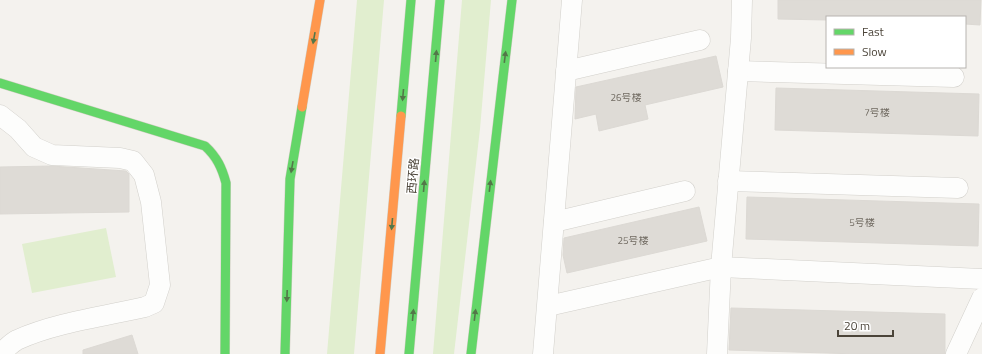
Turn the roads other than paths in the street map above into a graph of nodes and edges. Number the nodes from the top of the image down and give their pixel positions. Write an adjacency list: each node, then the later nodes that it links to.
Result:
1 (320, 0): 23 (main road, one-way to 23)
2 (411, 0): 24 (main road, 西环路, one-way to 24)
3 (440, 0): 25 (main road, 西环路, one-way to 3)
4 (512, 0): 26 (main road, one-way to 4)
5 (572, 0): 8 (street)
6 (742, 0): 9 (street)
7 (700, 40): 8 (street)
8 (566, 71): 16 (street)
9 (738, 71): 10 (street); 13 (street)
10 (954, 77)
11 (0, 84): 22 (main road)
12 (0, 115): 21 (street)
13 (728, 181): 14 (street); 17 (street)
14 (958, 188)
15 (685, 191): 16 (street)
16 (554, 222): 20 (street)
17 (721, 267): 18 (street); 20 (street); 28 (street)
18 (982, 278)
19 (982, 298): 29 (street)
20 (548, 306): 27 (street)
21 (0, 354)
22 (225, 354)
23 (285, 354)
24 (380, 354)
25 (409, 354)
26 (471, 354)
27 (543, 354)
28 (717, 354)
29 (956, 354)

